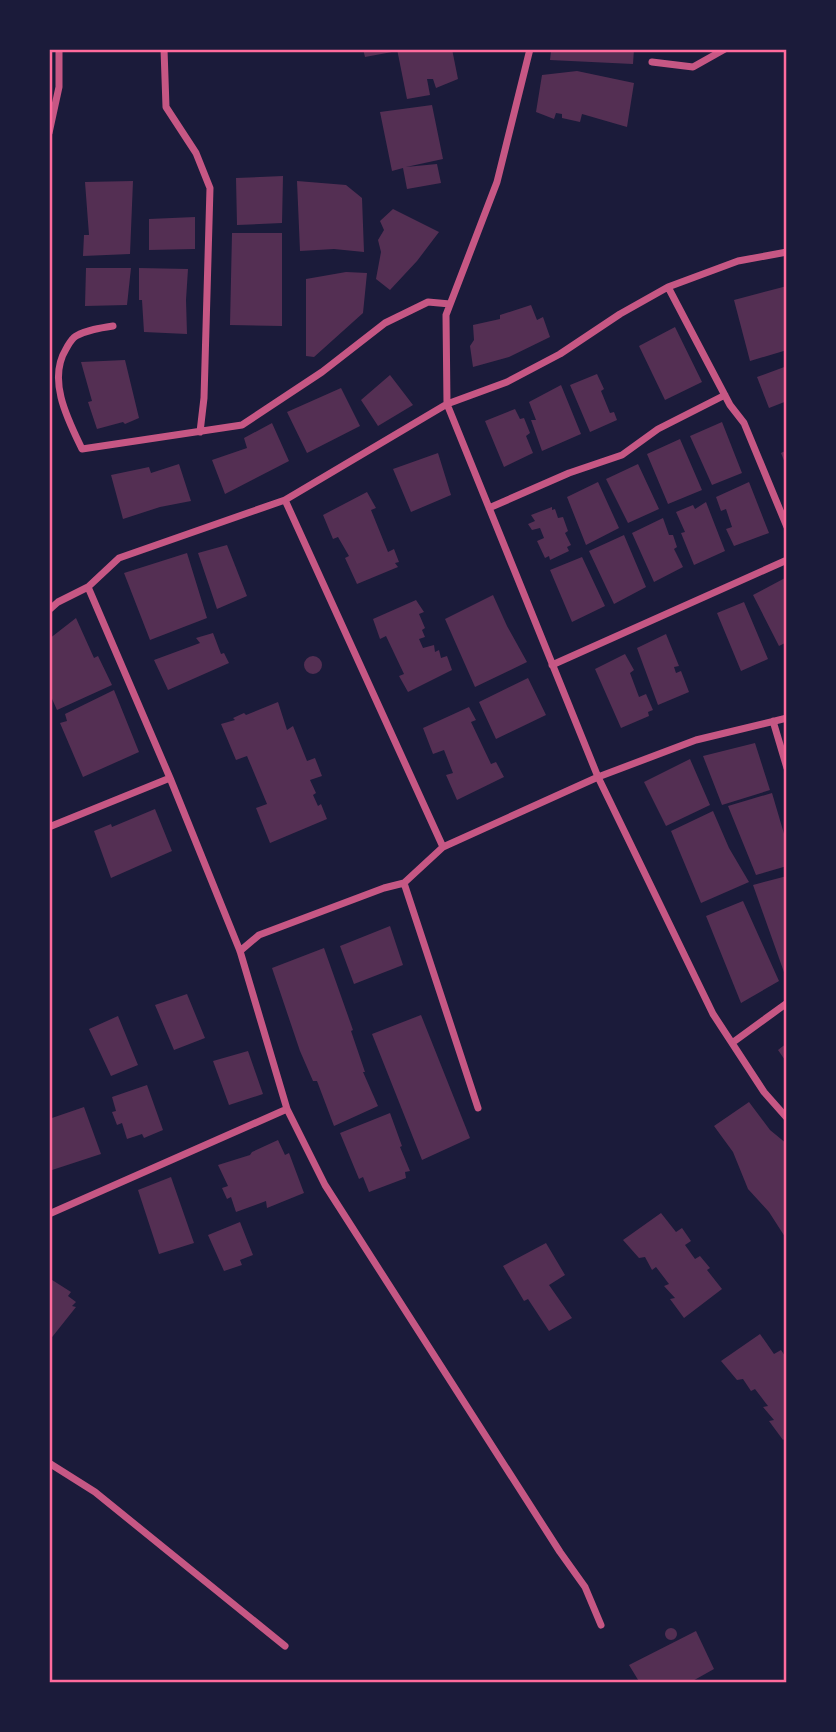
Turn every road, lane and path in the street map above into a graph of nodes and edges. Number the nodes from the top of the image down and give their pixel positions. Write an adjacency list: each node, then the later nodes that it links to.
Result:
1 (59, 49): 6 (street)
2 (164, 49): 13 (street)
3 (530, 49): 9 (street)
4 (725, 49): 5 (street)
5 (652, 62)
6 (49, 133)
7 (787, 252): 8 (street)
8 (668, 287): 11 (street); 12 (street)
9 (450, 304): 12 (street); 13 (street)
10 (113, 326): 13 (street)
11 (725, 395): 15 (street); 16 (street)
12 (447, 404): 14 (street); 15 (street)
13 (201, 432)
14 (285, 500): 18 (street); 27 (street)
15 (489, 508): 20 (street)
16 (787, 527)
17 (787, 560): 20 (street)
18 (88, 587): 19 (street); 25 (street)
19 (49, 610)
20 (552, 665): 24 (street)
21 (787, 718): 22 (street)
22 (773, 721): 23 (street); 24 (street)
23 (787, 768)
24 (598, 777): 27 (street); 31 (street)
25 (170, 778): 26 (street); 29 (street)
26 (49, 827)
27 (443, 847): 28 (street)
28 (404, 883): 29 (street); 32 (street)
29 (240, 951): 33 (street)
30 (787, 1003): 31 (street)
31 (732, 1043): 34 (street)
32 (478, 1108)
33 (287, 1109): 35 (street); 37 (street)
34 (787, 1118)
35 (49, 1214)
36 (49, 1463): 38 (street)
37 (601, 1625)
38 (285, 1646)

